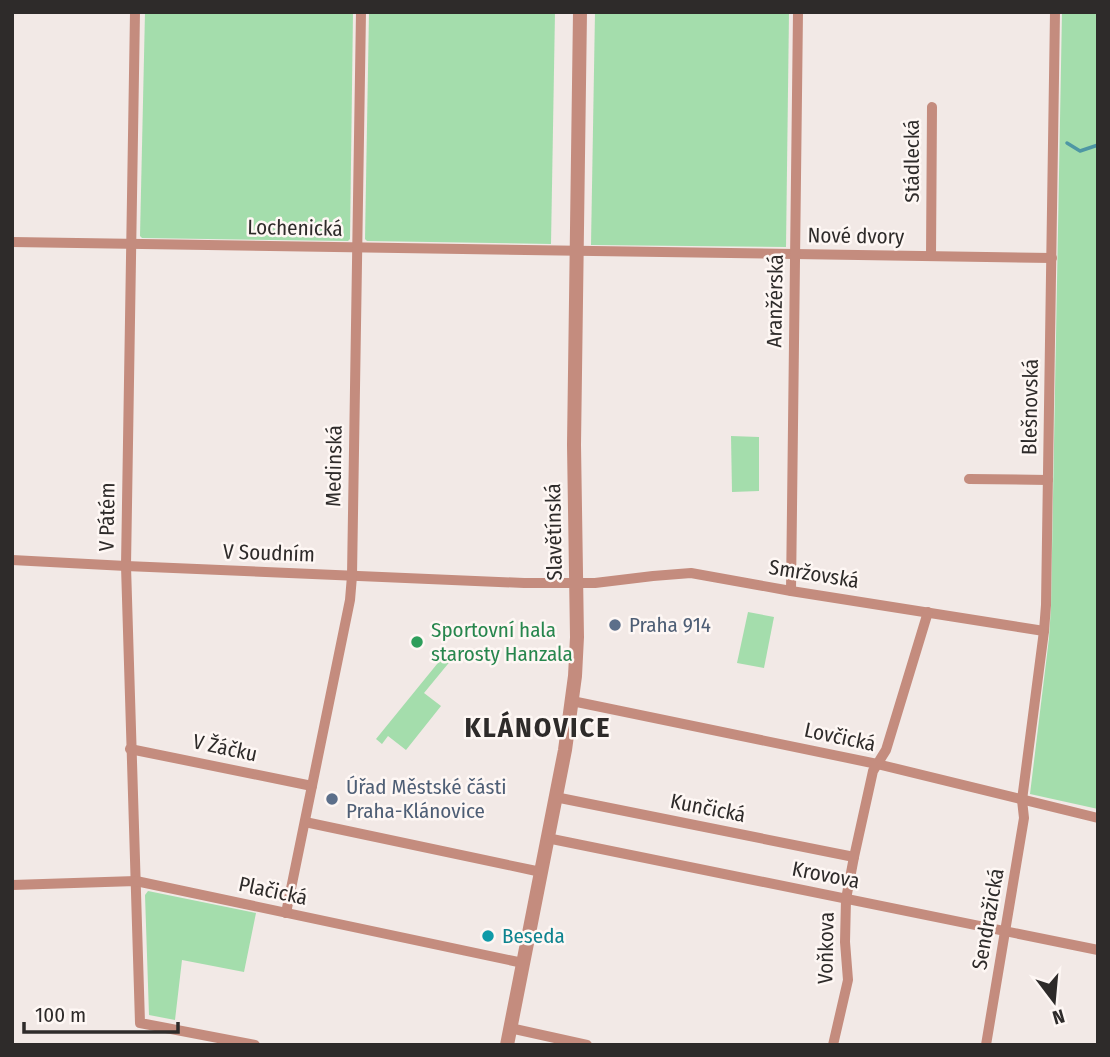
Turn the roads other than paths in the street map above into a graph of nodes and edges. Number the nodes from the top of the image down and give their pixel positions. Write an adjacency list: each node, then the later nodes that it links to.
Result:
1 (135, 12): 8 (street, V Pátém)
2 (361, 12): 9 (street, Medinská)
3 (580, 12): 10 (street, Slavětínská)
4 (799, 12): 11 (street, Aranžérská)
5 (1055, 12): 13 (street, Blešnovská)
6 (932, 107): 12 (street, Stádlecká)
7 (12, 242): 8 (street, Lochenická)
8 (131, 243): 9 (street, Lochenická); 17 (street, V Pátém)
9 (356, 248): 10 (street, Lochenická); 18 (street, Medinská)
10 (576, 250): 11 (street, Nové dvory); 20 (street, Slavětínská)
11 (795, 254): 12 (street, Nové dvory); 21 (street, Aranžérská)
12 (931, 256): 13 (street, Nové dvory)
13 (1052, 258): 15 (street, Blešnovská)
14 (969, 479): 15 (street)
15 (1048, 480): 23 (street, Blešnovská)
16 (12, 560): 17 (street, V Soudním)
17 (125, 566): 18 (street, V Soudním); 25 (street, V Pátém)
18 (352, 576): 19 (street, V Soudním); 27 (street, Medinská)
19 (524, 583): 20 (street, Smržovská)
20 (576, 583): 21 (street, Smržovská); 24 (street, Slavětínská)
21 (791, 591): 22 (street, Smržovská)
22 (928, 612): 23 (street, Smržovská); 26 (street, Voňkova)
23 (1044, 631): 29 (street, Blešnovská)
24 (572, 701): 26 (street, Lovčická); 28 (street, Slavětínská)
25 (130, 749): 27 (street, V Žáčku); 35 (street, V Pátém)
26 (877, 764): 29 (street, Lovčická); 33 (street, Voňkova)
27 (312, 786): 31 (street, Medinská)
28 (555, 797): 32 (street, Slavětínská); 33 (street, Kunčická)
29 (1022, 800): 30 (street, Lovčická); 39 (street, Sendražická)
30 (1098, 818)
31 (305, 822): 34 (street); 38 (street, Medinská)
32 (547, 838): 34 (street, Slavětínská); 37 (street, Krovova)
33 (854, 857): 37 (street, Voňkova)
34 (541, 872): 41 (street, Slavětínská)
35 (136, 881): 36 (street, Plačická); 38 (street, Plačická); 43 (street, V Pátém)
36 (12, 885)
37 (846, 899): 39 (street, Krovova); 46 (street, Voňkova)
38 (286, 913): 41 (street, Plačická)
39 (1005, 930): 40 (street, Krovova); 47 (street, Sendražická)
40 (1098, 950)
41 (523, 963): 42 (street, Slavětínská)
42 (510, 1028): 44 (street, Slavětínská); 45 (street)
43 (255, 1045)
44 (507, 1045)
45 (587, 1045)
46 (833, 1045)
47 (986, 1045)

